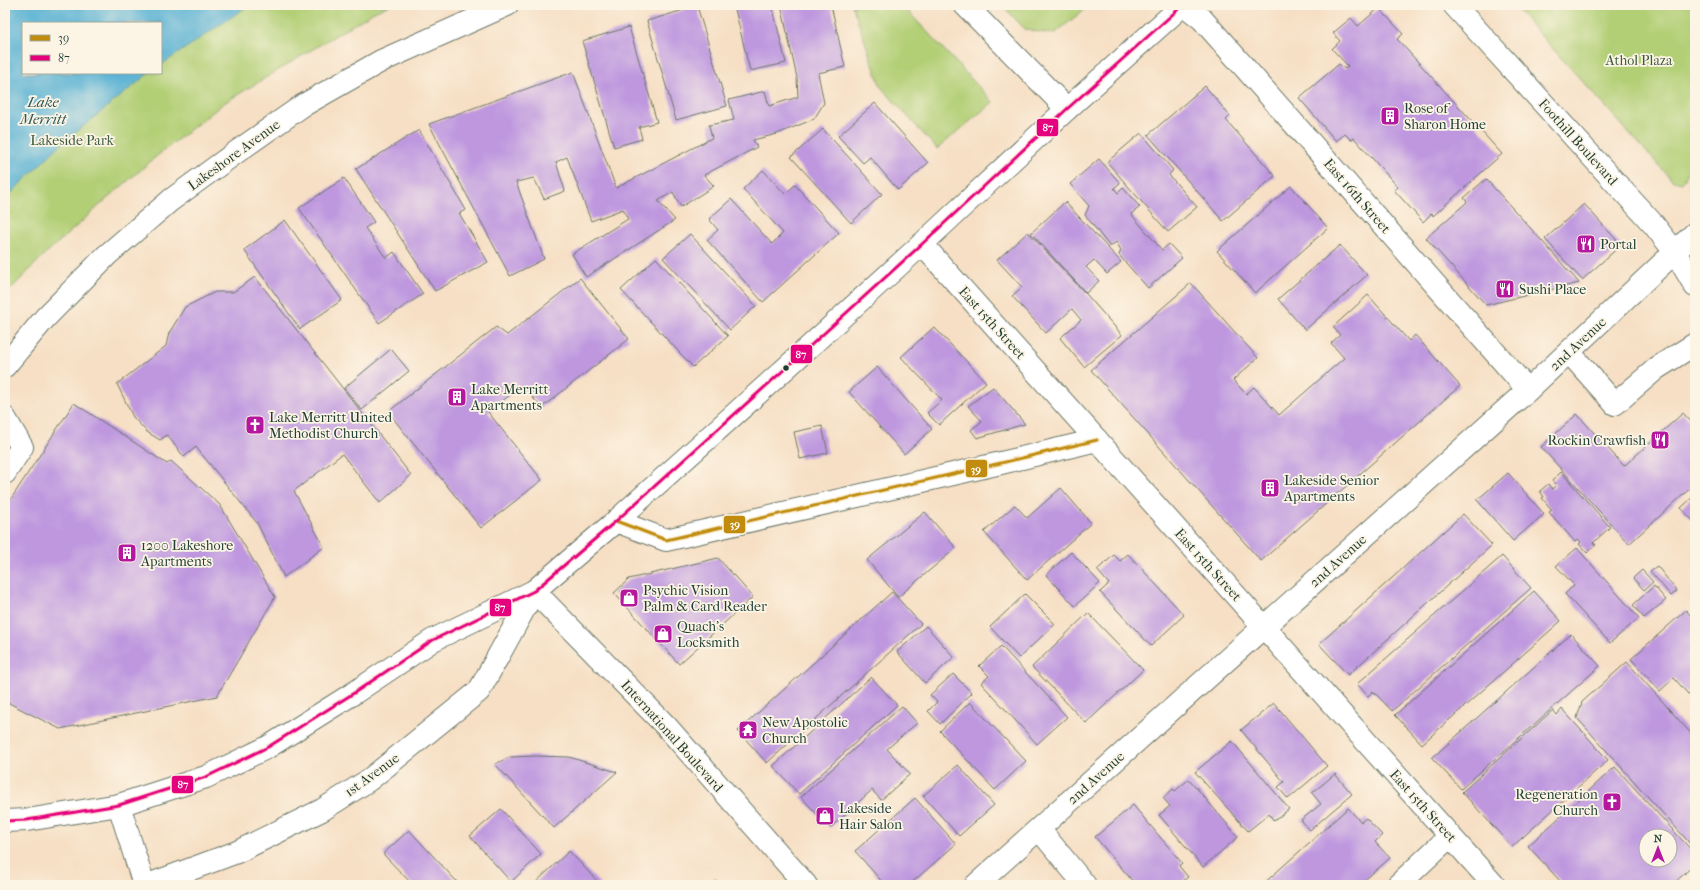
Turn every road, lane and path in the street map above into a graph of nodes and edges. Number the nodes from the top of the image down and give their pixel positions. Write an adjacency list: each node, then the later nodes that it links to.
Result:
1 (507, 5): 12 (main road, Lakeshore Avenue)
2 (966, 5): 5 (main road)
3 (1183, 5): 5 (main road); 13 (main road, East 16th Street)
4 (1454, 5): 8 (main road, Foothill Boulevard)
5 (1067, 109): 7 (main road, 1st Avenue)
6 (1695, 233): 8 (main road, 2nd Avenue)
7 (922, 244): 15 (main road, East 15th Street); 17 (main road, 1st Avenue)
8 (1675, 252): 9 (main road, Foothill Boulevard); 11 (main road, 2nd Avenue)
9 (1695, 286)
10 (1695, 344): 11 (main road)
11 (1569, 352): 13 (main road, 2nd Avenue)
12 (5, 366)
13 (1528, 390): 19 (main road, 2nd Avenue)
14 (5, 418): 16 (main road)
15 (1097, 440): 17 (main road); 19 (main road, East 15th Street)
16 (5, 473)
17 (616, 520): 18 (main road, 1st Avenue)
18 (534, 590): 20 (main road, 1st Avenue); 25 (main road, 1st Avenue); 26 (main road, International Boulevard)
19 (1264, 628): 22 (main road, 2nd Avenue); 23 (main road, East 15th Street)
20 (119, 805): 21 (main road, 1st Avenue); 24 (main road)
21 (5, 821)
22 (1039, 829): 27 (main road, 2nd Avenue); 28 (main road)
23 (1450, 836): 29 (main road); 30 (main road, East 15th Street)
24 (144, 885)
25 (148, 885)
26 (806, 885)
27 (976, 885)
28 (1085, 885)
29 (1398, 885)
30 (1494, 885)

